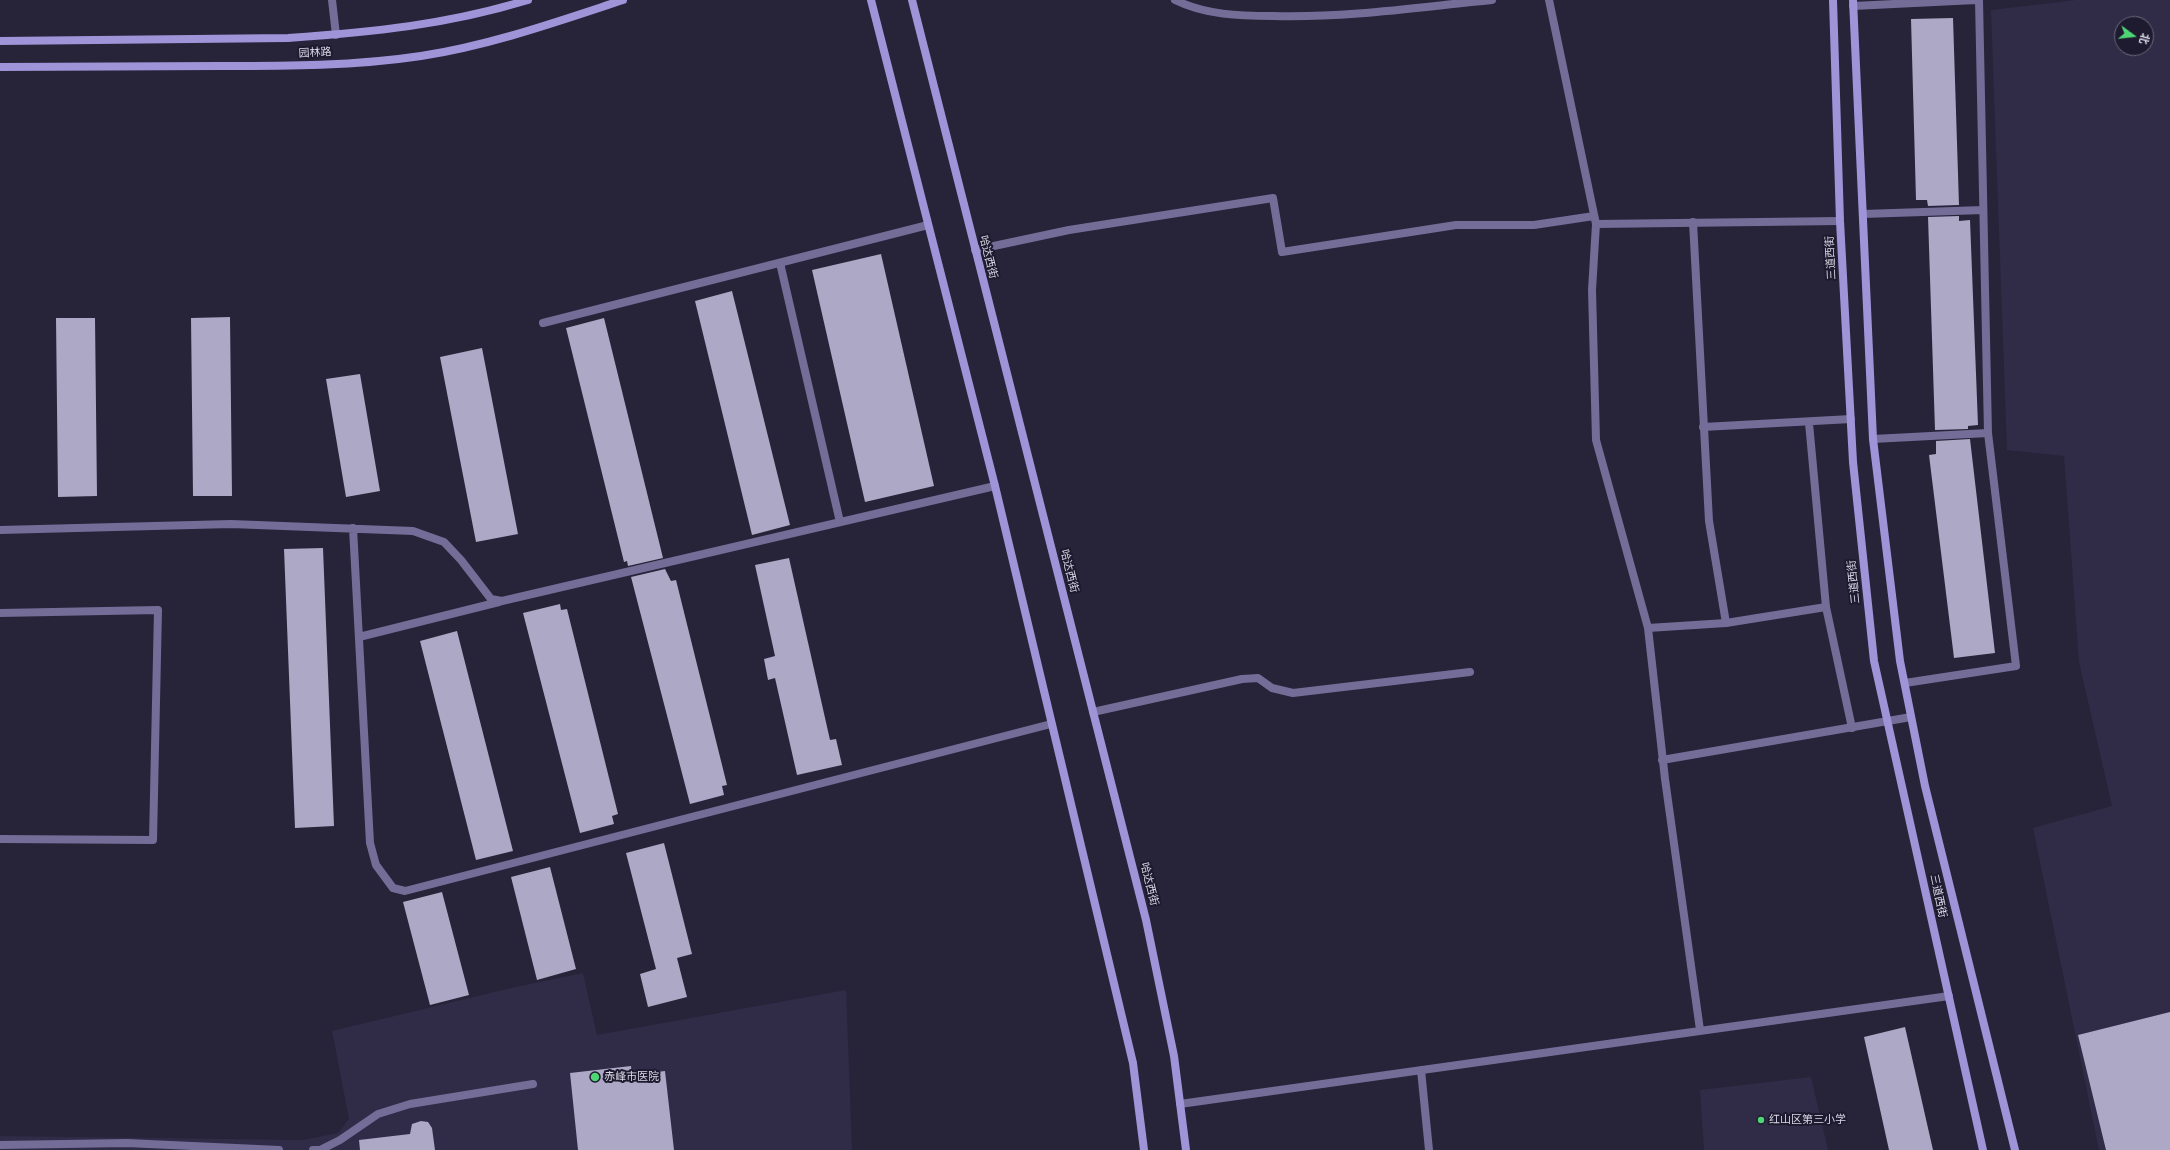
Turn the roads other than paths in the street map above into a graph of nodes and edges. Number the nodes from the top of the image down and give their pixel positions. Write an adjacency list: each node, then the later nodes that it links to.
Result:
1 (332, 0): 13 (street)
2 (528, 0): 13 (main road, 园林路)
3 (623, 0): 15 (main road, 园林路)
4 (871, 0): 21 (main road)
5 (912, 0): 22 (main road, 哈达西街)
6 (1175, 0): 7 (street)
7 (1492, 0)
8 (1549, 0): 18 (street)
9 (1833, 0): 19 (main road, 三道西街)
10 (1976, 0): 12 (street)
11 (1979, 0): 16 (street)
12 (1853, 3): 17 (main road)
13 (336, 35): 14 (main road, 园林路)
14 (0, 41)
15 (0, 67)
16 (1983, 210): 17 (street); 28 (street)
17 (1863, 214): 29 (main road)
18 (1595, 220): 20 (street); 22 (street); 38 (street)
19 (1840, 221): 20 (street); 25 (main road, 三道西街)
20 (1693, 222): 27 (street)
21 (928, 225): 23 (street); 30 (main road)
22 (975, 250): 42 (main road, 哈达西街)
23 (780, 262): 24 (street); 31 (street)
24 (543, 323)
25 (1851, 420): 26 (street); 44 (main road, 三道西街)
26 (1809, 423): 27 (street); 35 (street)
27 (1703, 428): 37 (street)
28 (1988, 433): 29 (street); 41 (street)
29 (1873, 439): 41 (main road)
30 (995, 486): 31 (street); 45 (main road)
31 (840, 522): 34 (street)
32 (353, 528): 33 (street); 34 (street); 39 (street)
33 (0, 530)
34 (502, 601): 39 (street)
35 (1826, 606): 37 (street); 46 (street)
36 (0, 613): 48 (street)
37 (1726, 623): 38 (street)
38 (1648, 628): 47 (street)
39 (359, 637): 45 (street)
40 (1470, 672): 42 (street)
41 (1905, 683): 43 (main road)
42 (1093, 712): 53 (main road, 哈达西街)
43 (1912, 717): 44 (street); 62 (main road)
44 (1888, 722): 46 (street); 49 (main road, 三道西街)
45 (1051, 724): 58 (main road)
46 (1852, 728): 47 (street)
47 (1662, 760): 50 (street)
48 (0, 839)
49 (1949, 996): 50 (street); 61 (main road, 三道西街)
50 (1700, 1030): 51 (street)
51 (1421, 1070): 53 (street); 60 (street)
52 (533, 1084): 57 (street)
53 (1180, 1104): 59 (main road, 哈达西街)
54 (0, 1145): 55 (street)
55 (274, 1150): 56 (street)
56 (279, 1150)
57 (313, 1150)
58 (1144, 1150)
59 (1186, 1150)
60 (1429, 1150)
61 (1983, 1150)
62 (2014, 1150)

